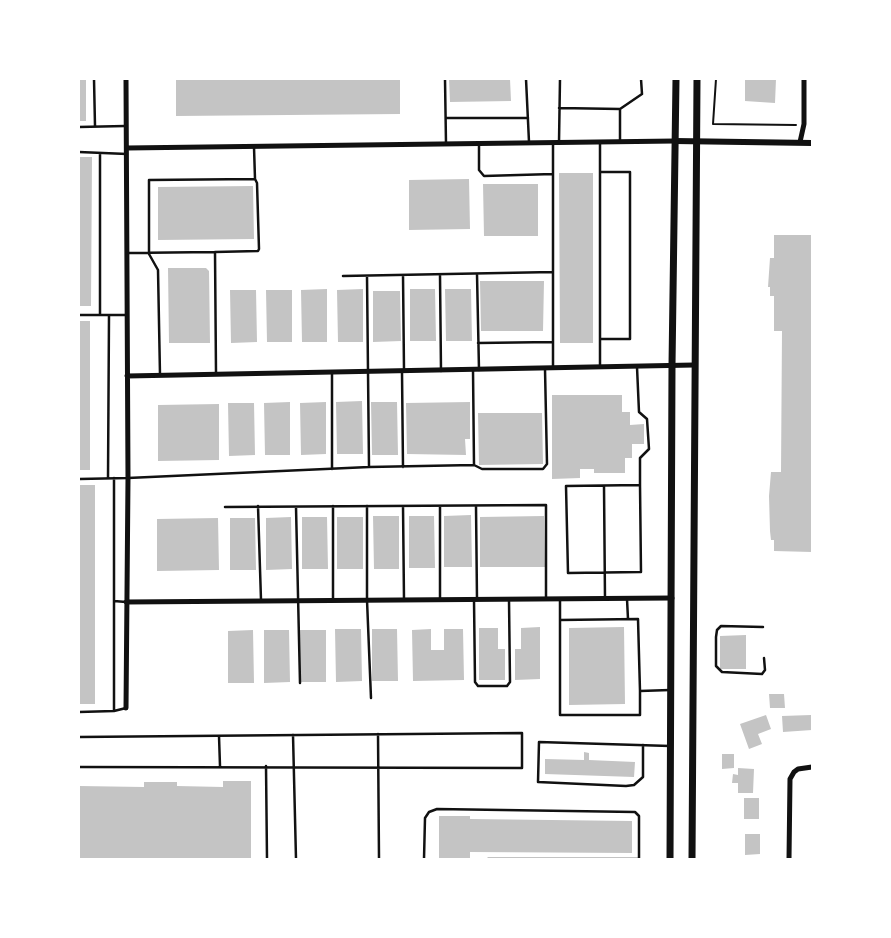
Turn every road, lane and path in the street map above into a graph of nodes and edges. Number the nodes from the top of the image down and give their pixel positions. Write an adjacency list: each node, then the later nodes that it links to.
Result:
1 (94, 79): 17 (lane)
2 (126, 79): 18 (street)
3 (445, 79): 13 (lane)
4 (526, 79): 14 (lane)
5 (560, 79): 11 (lane)
6 (641, 79): 12 (lane)
7 (676, 79): 19 (main road)
8 (697, 79): 20 (main road)
9 (716, 79): 15 (path)
10 (804, 79): 23 (street)
11 (559, 108): 12 (lane); 25 (lane)
12 (620, 109): 22 (lane)
13 (446, 118): 14 (lane); 26 (lane)
14 (528, 118): 28 (lane)
15 (794, 125)
16 (79, 126): 17 (lane)
17 (95, 126): 18 (lane)
18 (126, 126): 30 (street)
19 (675, 141): 20 (street); 22 (street); 52 (main road)
20 (696, 141): 23 (street); 53 (main road)
21 (600, 142): 22 (street); 25 (street); 33 (lane)
22 (620, 142)
23 (800, 142): 24 (street)
24 (812, 142)
25 (556, 143): 28 (street); 34 (lane)
26 (446, 144): 27 (street); 29 (street)
27 (480, 144): 28 (street); 34 (lane)
28 (529, 144)
29 (254, 147): 30 (street); 35 (lane)
30 (127, 151): 32 (lane); 37 (street)
31 (79, 152): 32 (lane)
32 (100, 153): 46 (lane)
33 (600, 172): 49 (lane); 49 (lane)
34 (553, 174): 39 (lane)
35 (255, 178): 36 (lane); 38 (lane)
36 (215, 252): 38 (lane); 63 (lane)
37 (127, 253): 38 (lane); 48 (street)
38 (149, 254): 65 (lane)
39 (553, 272): 40 (lane); 50 (lane)
40 (477, 274): 42 (lane); 51 (lane)
41 (403, 275): 42 (lane); 44 (lane); 62 (lane)
42 (440, 275): 59 (lane)
43 (343, 276): 44 (lane)
44 (367, 276): 61 (lane)
45 (79, 315): 46 (lane)
46 (100, 315): 47 (lane)
47 (109, 315): 48 (lane); 70 (lane)
48 (127, 315): 64 (street)
49 (600, 339): 55 (lane)
50 (554, 342): 51 (lane); 57 (lane)
51 (478, 343): 58 (lane)
52 (672, 365): 53 (street); 54 (street); 85 (main road)
53 (694, 365): 130 (main road)
54 (637, 366): 55 (street); 74 (lane)
55 (600, 368): 57 (street)
56 (545, 369): 57 (street); 58 (street); 66 (lane)
57 (554, 369)
58 (476, 370): 59 (street); 66 (lane)
59 (441, 371): 62 (street)
60 (332, 372): 61 (street); 63 (street); 69 (lane)
61 (368, 372): 62 (street); 68 (lane)
62 (403, 372): 67 (lane)
63 (216, 375): 65 (street)
64 (127, 376): 65 (street); 72 (street)
65 (160, 376)
66 (474, 465): 67 (lane)
67 (403, 467): 68 (lane)
68 (369, 468): 69 (lane)
69 (332, 470): 72 (lane)
70 (108, 478): 71 (lane); 73 (lane)
71 (114, 478): 72 (lane); 95 (lane)
72 (128, 478): 99 (street)
73 (79, 479)
74 (640, 485): 75 (lane); 84 (lane)
75 (604, 486): 84 (lane); 84 (lane)
76 (258, 506): 77 (lane); 83 (lane); 96 (lane)
77 (296, 506): 78 (lane); 97 (lane)
78 (333, 506): 79 (lane); 98 (lane)
79 (367, 506): 80 (lane); 87 (lane)
80 (403, 506): 81 (lane); 88 (lane)
81 (440, 506): 82 (lane); 89 (lane)
82 (476, 506): 90 (lane); 92 (lane)
83 (225, 507)
84 (604, 573): 94 (lane)
85 (672, 598): 86 (street); 105 (main road)
86 (628, 599): 94 (street); 100 (lane)
87 (367, 600): 88 (street); 98 (street); 107 (lane)
88 (404, 600): 89 (street)
89 (440, 600): 90 (street)
90 (476, 600): 91 (street); 91 (lane)
91 (509, 600): 92 (street)
92 (546, 600): 93 (street)
93 (560, 600): 94 (street); 101 (lane)
94 (605, 600)
95 (114, 601): 99 (lane); 109 (lane)
96 (261, 601): 97 (street); 99 (street)
97 (299, 601): 98 (street); 104 (lane)
98 (333, 601)
99 (126, 602): 108 (street)
100 (628, 619): 101 (lane); 106 (lane)
101 (560, 620): 106 (lane)
102 (763, 627): 103 (lane)
103 (764, 658)
104 (300, 683)
105 (671, 690): 106 (lane); 116 (main road)
106 (640, 691)
107 (371, 698)
108 (126, 708): 109 (lane)
109 (114, 711): 110 (lane)
110 (79, 712)
111 (378, 734): 112 (lane); 121 (lane); 121 (lane)
112 (293, 735): 113 (lane); 120 (lane)
113 (219, 736): 114 (lane); 117 (lane)
114 (79, 737)
115 (643, 745): 115 (lane); 116 (lane)
116 (670, 746): 129 (main road)
117 (220, 766): 118 (lane); 119 (lane)
118 (266, 766): 120 (lane); 123 (lane)
119 (79, 767)
120 (293, 767): 121 (lane); 124 (lane)
121 (378, 767): 125 (lane)
122 (812, 767): 131 (street)
123 (267, 859)
124 (296, 859)
125 (380, 859)
126 (424, 859): 128 (lane)
127 (488, 859): 128 (lane)
128 (639, 859)
129 (670, 859)
130 (692, 859)
131 (789, 859)

